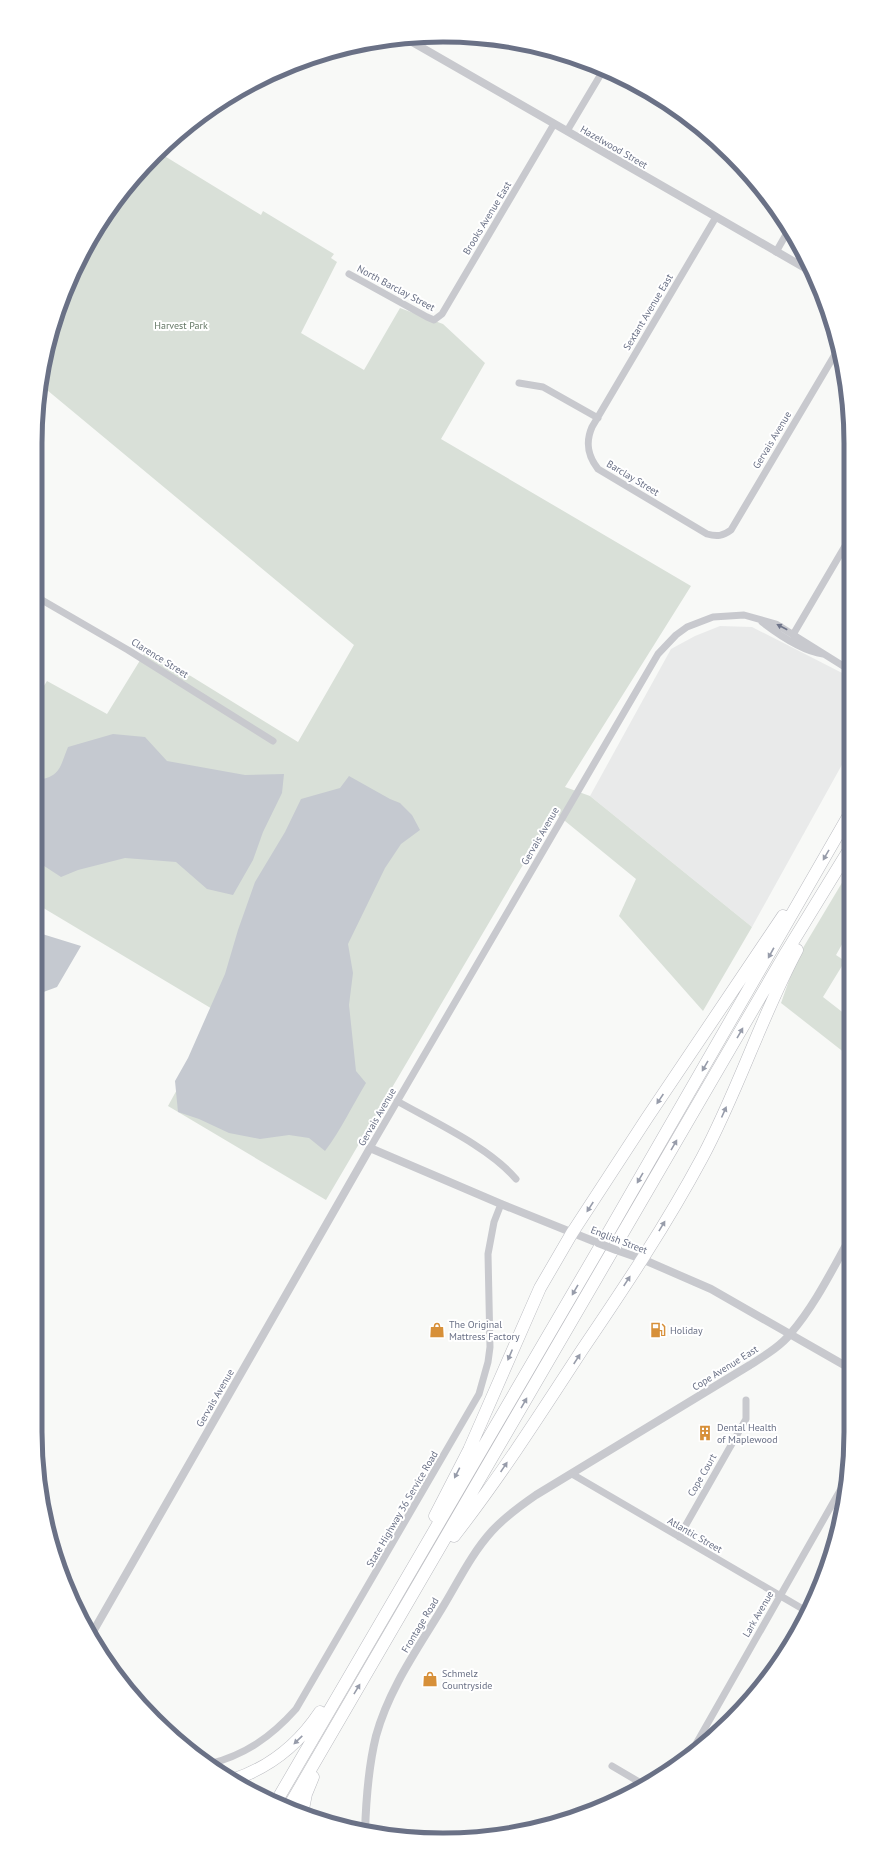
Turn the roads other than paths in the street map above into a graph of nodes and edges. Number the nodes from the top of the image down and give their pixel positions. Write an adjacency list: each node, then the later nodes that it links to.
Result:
1 (416, 43): 3 (street, Hazelwood Street)
2 (600, 75): 4 (street)
3 (554, 124): 4 (street, Hazelwood Street); 10 (street, Brooks Avenue East)
4 (567, 131): 5 (street, Hazelwood Street)
5 (716, 217): 7 (street, Hazelwood Street); 13 (street, Sextant Avenue East)
6 (785, 235): 7 (street)
7 (776, 252): 8 (street, Hazelwood Street)
8 (804, 267)
9 (349, 274): 10 (street, North Barclay Street)
10 (434, 320)
11 (834, 356): 14 (street, Gervais Avenue)
12 (519, 383): 13 (street)
13 (598, 418): 14 (street, Barclay Street)
14 (721, 536)
15 (844, 549): 18 (street)
16 (42, 600): 21 (street, Clarence Street)
17 (761, 620): 18 (street, one-way to 17); 19 (street); 26 (street, Gervais Avenue)
18 (794, 634): 19 (street)
19 (823, 654): 20 (street)
20 (844, 667)
21 (273, 741)
22 (844, 824): 25 (highway, one-way to 25)
23 (844, 859): 39 (highway, one-way to 23)
24 (844, 860): 32 (highway, one-way to 24)
25 (817, 870): 30 (highway, one-way to 30); 42 (highway, one-way to 42)
26 (397, 1101): 27 (street, Gervais Avenue); 28 (street)
27 (370, 1148): 29 (street, English Street); 43 (street, Gervais Avenue)
28 (516, 1179)
29 (501, 1204): 30 (street, English Street); 47 (street, State Highway 36 Service Road)
30 (572, 1233): 32 (street, English Street, bridge); 42 (highway, one-way to 42)
31 (844, 1248): 33 (street, Cope Avenue East)
32 (642, 1259): 33 (street, English Street); 39 (highway, one-way to 32)
33 (790, 1334): 34 (street, English Street); 36 (street, Cope Avenue East)
34 (844, 1365)
35 (746, 1400): 38 (street, Cope Court)
36 (572, 1474): 38 (street, Atlantic Street); 54 (street, Frontage Road)
37 (840, 1491): 40 (street, Lark Avenue)
38 (679, 1537): 40 (street, Atlantic Street)
39 (423, 1577): 45 (highway, one-way to 39)
40 (780, 1596): 41 (street, Atlantic Street); 46 (street, Lark Avenue)
41 (803, 1609)
42 (380, 1625): 44 (highway)
43 (94, 1629)
44 (370, 1641): 49 (highway, one-way to 49); 51 (highway)
45 (338, 1722): 52 (highway); 53 (highway)
46 (698, 1741)
47 (216, 1762)
48 (612, 1766): 50 (street)
49 (239, 1777)
50 (639, 1782)
51 (279, 1797)
52 (291, 1802)
53 (303, 1808)
54 (366, 1825)

